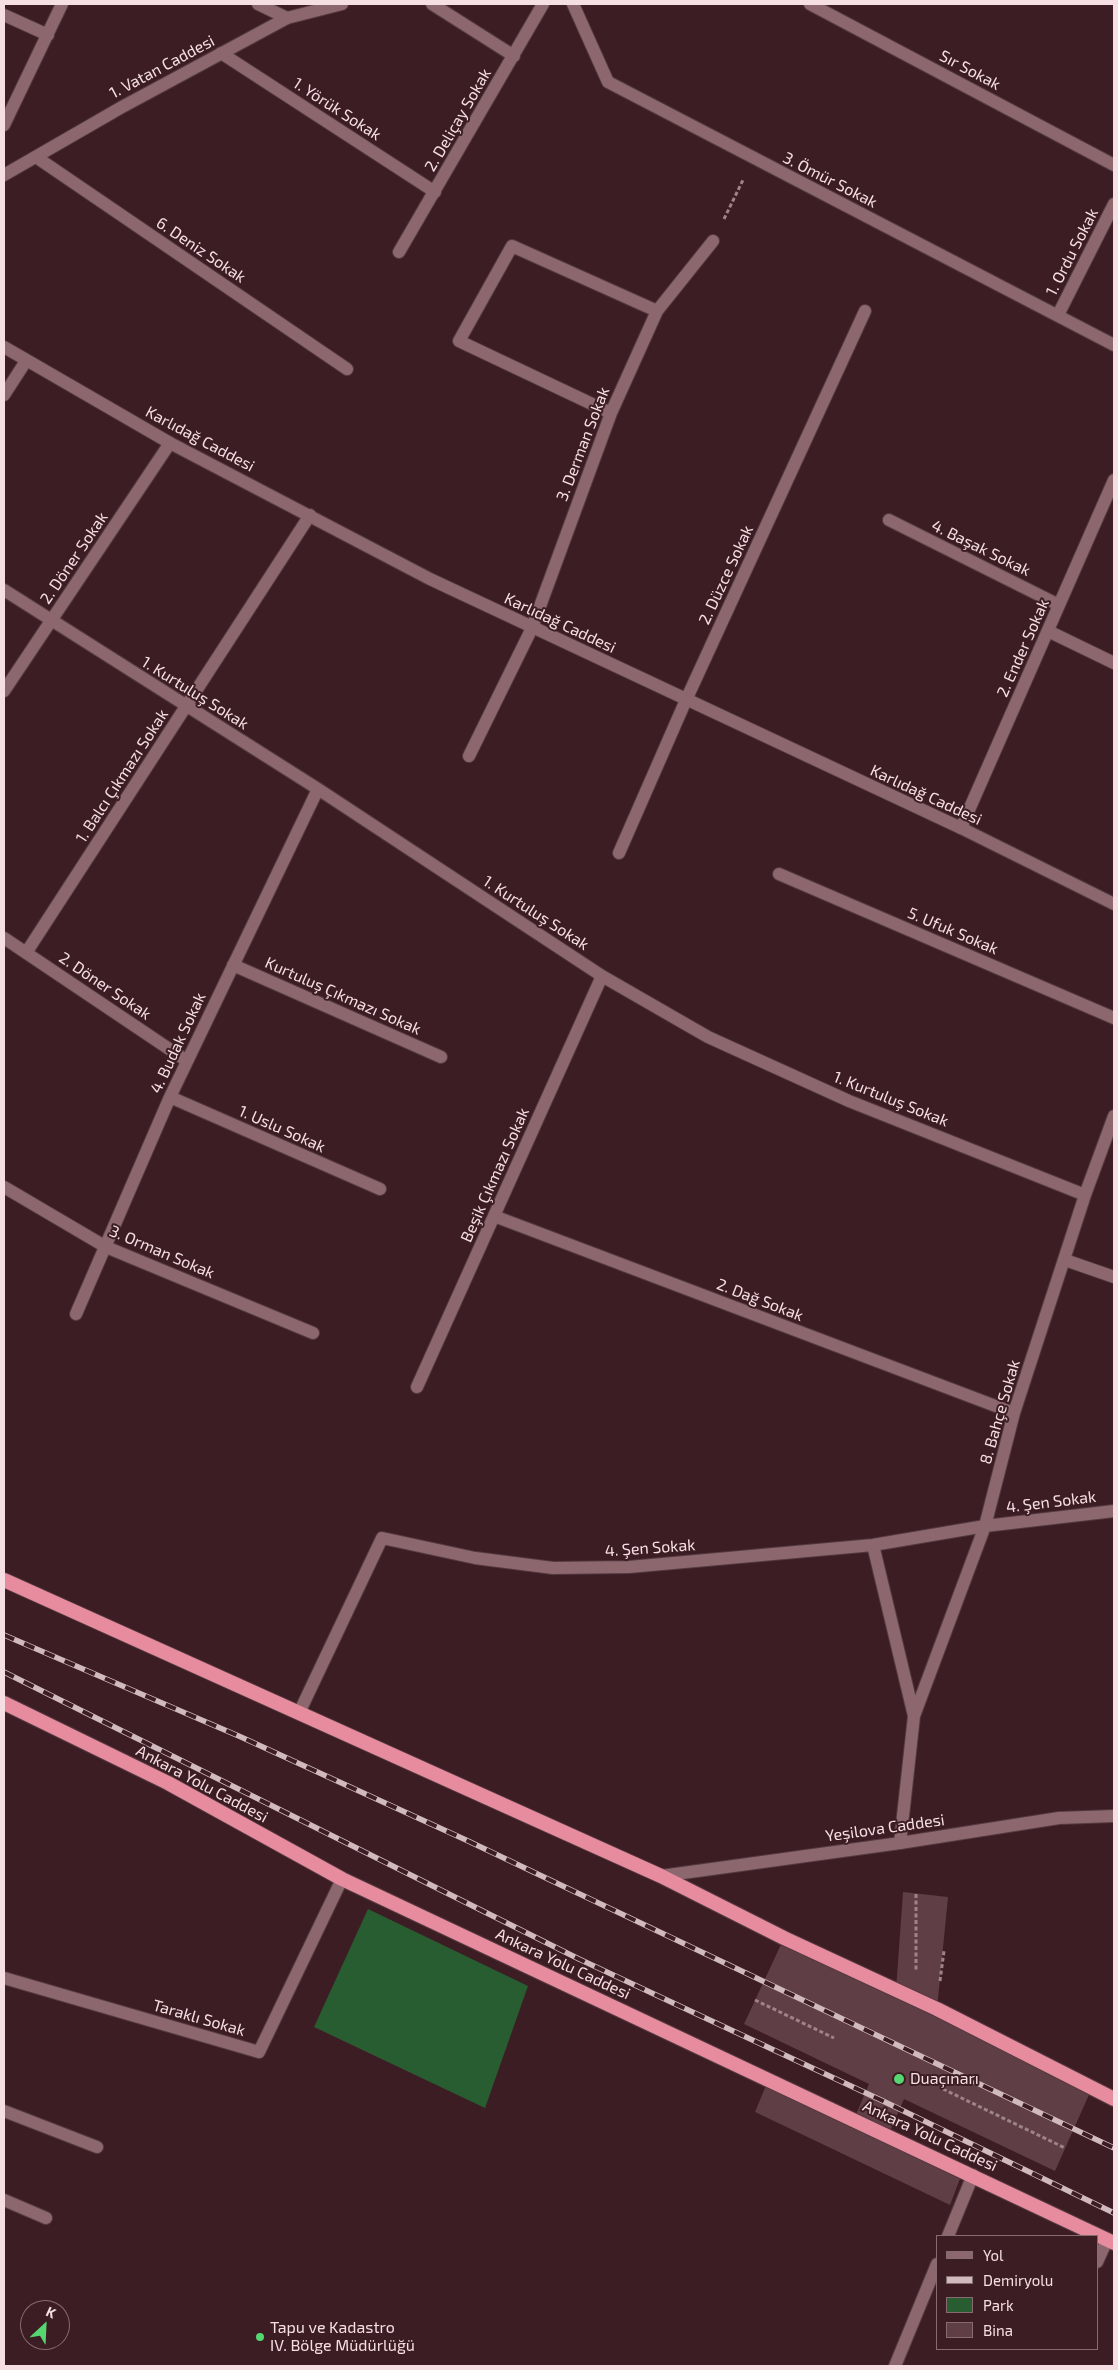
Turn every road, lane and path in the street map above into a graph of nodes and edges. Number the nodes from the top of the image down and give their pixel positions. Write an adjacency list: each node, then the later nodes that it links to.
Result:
1 (62, 4): 10 (street)
2 (260, 4): 9 (street)
3 (342, 4): 9 (street, 1. Vatan Caddesi)
4 (432, 4): 12 (street)
5 (543, 4): 12 (street, 2. Deliçay Sokak)
6 (572, 4): 15 (street, 3. Ömür Sokak)
7 (810, 4): 16 (street, Sır Sokak)
8 (4, 15): 10 (street)
9 (287, 18): 11 (street, 1. Vatan Caddesi)
10 (48, 35): 13 (street)
11 (221, 53): 14 (street, 1. Vatan Caddesi); 18 (street, 1. Yörük Sokak)
12 (514, 56): 18 (street, 2. Deliçay Sokak)
13 (4, 126)
14 (36, 157): 17 (street, 1. Vatan Caddesi); 28 (street, 6. Deniz Sokak)
15 (754, 159): 20 (path); 24 (street, 3. Ömür Sokak)
16 (1114, 165)
17 (4, 176)
18 (435, 192): 21 (street, 2. Deliçay Sokak)
19 (1114, 204): 24 (street, 1. Ordu Sokak)
20 (713, 241): 22 (street, 3. Derman Sokak)
21 (399, 252)
22 (657, 311): 30 (street, 3. Derman Sokak); 30 (street)
23 (865, 311): 42 (street, 2. Düzce Sokak)
24 (1058, 315): 25 (street, 3. Ömür Sokak)
25 (1114, 345)
26 (4, 347): 27 (street, Karlıdağ Caddesi)
27 (26, 361): 29 (street); 31 (street, Karlıdağ Caddesi)
28 (347, 370)
29 (4, 395)
30 (610, 413): 38 (street, 3. Derman Sokak)
31 (170, 443): 33 (street, Karlıdağ Caddesi); 37 (street, 2. Döner Sokak)
32 (1114, 480): 36 (street, 2. Ender Sokak)
33 (310, 515): 38 (street, Karlıdağ Caddesi); 43 (street, 1. Balcı Çıkmazı Sokak)
34 (889, 520): 36 (street, 4. Başak Sokak)
35 (4, 590): 37 (street, 1. Kurtuluş Sokak)
36 (1059, 605): 39 (street, 2. Ender Sokak)
37 (52, 621): 41 (street, 2. Döner Sokak); 43 (street, 1. Kurtuluş Sokak)
38 (532, 628): 42 (street, Karlıdağ Caddesi); 44 (street, 3. Derman Sokak)
39 (1048, 631): 40 (street); 46 (street, 2. Ender Sokak)
40 (1114, 663)
41 (4, 691)
42 (686, 700): 46 (street, Karlıdağ Caddesi); 47 (street, 2. Düzce Sokak)
43 (187, 707): 45 (street, 1. Kurtuluş Sokak); 51 (street, 1. Balcı Çıkmazı Sokak)
44 (469, 756)
45 (318, 790): 52 (street, 4. Budak Sokak); 53 (street, 1. Kurtuluş Sokak)
46 (961, 828): 49 (street, Karlıdağ Caddesi)
47 (618, 853)
48 (779, 874): 54 (street, 5. Ufuk Sokak)
49 (1114, 904)
50 (4, 938): 51 (street, 2. Döner Sokak)
51 (26, 952): 56 (street, 2. Döner Sokak)
52 (233, 964): 55 (street, Kurtuluş Çıkmazı Sokak); 56 (street, 4. Budak Sokak)
53 (602, 976): 61 (street, 1. Kurtuluş Sokak); 62 (street, Beşik Çıkmazı Sokak)
54 (1114, 1018)
55 (440, 1057)
56 (187, 1061): 57 (street, 4. Budak Sokak)
57 (170, 1098): 60 (street, 1. Uslu Sokak); 63 (street, 4. Budak Sokak)
58 (1114, 1116): 61 (street, 8. Bahçe Sokak)
59 (4, 1187): 63 (street, 3. Orman Sokak)
60 (380, 1190)
61 (1085, 1195): 64 (street, 8. Bahçe Sokak)
62 (494, 1216): 68 (street, Beşik Çıkmazı Sokak); 69 (street, 2. Dağ Sokak)
63 (106, 1247): 66 (street, 4. Budak Sokak); 67 (street, 3. Orman Sokak)
64 (1065, 1260): 65 (street); 69 (street, 8. Bahçe Sokak)
65 (1114, 1277)
66 (76, 1314)
67 (313, 1333)
68 (417, 1388)
69 (1014, 1413): 71 (street, 8. Bahçe Sokak)
70 (1114, 1511): 71 (street, 4. Şen Sokak)
71 (985, 1526): 72 (street, 4. Şen Sokak); 76 (street, 8. Bahçe Sokak)
72 (873, 1545): 75 (street, 4. Şen Sokak); 76 (street, 8. Bahçe Sokak)
73 (4, 1580): 75 (highway)
74 (4, 1703): 80 (highway, Ankara Yolu Caddesi)
75 (299, 1713): 79 (highway)
76 (914, 1716): 78 (street, 8. Bahçe Sokak)
77 (1114, 1816): 78 (street, Yeşilova Caddesi)
78 (900, 1843): 79 (street, Yeşilova Caddesi)
79 (661, 1876): 87 (highway)
80 (342, 1879): 83 (street, Taraklı Sokak); 91 (highway, Ankara Yolu Caddesi)
81 (916, 1894): 82 (path)
82 (916, 1974)
83 (4, 1978)
84 (756, 2000): 85 (path)
85 (834, 2038)
86 (943, 2089): 90 (path)
87 (1114, 2099)
88 (4, 2112): 89 (street)
89 (98, 2147)
90 (1065, 2148)
91 (973, 2175): 94 (street); 95 (highway, Ankara Yolu Caddesi)
92 (4, 2200): 93 (street)
93 (46, 2218)
94 (948, 2235)
95 (1096, 2235)
96 (1098, 2236): 97 (highway, Ankara Yolu Caddesi)
97 (1110, 2242): 98 (street)
98 (1098, 2260)
99 (936, 2266): 100 (street)
100 (895, 2366)

